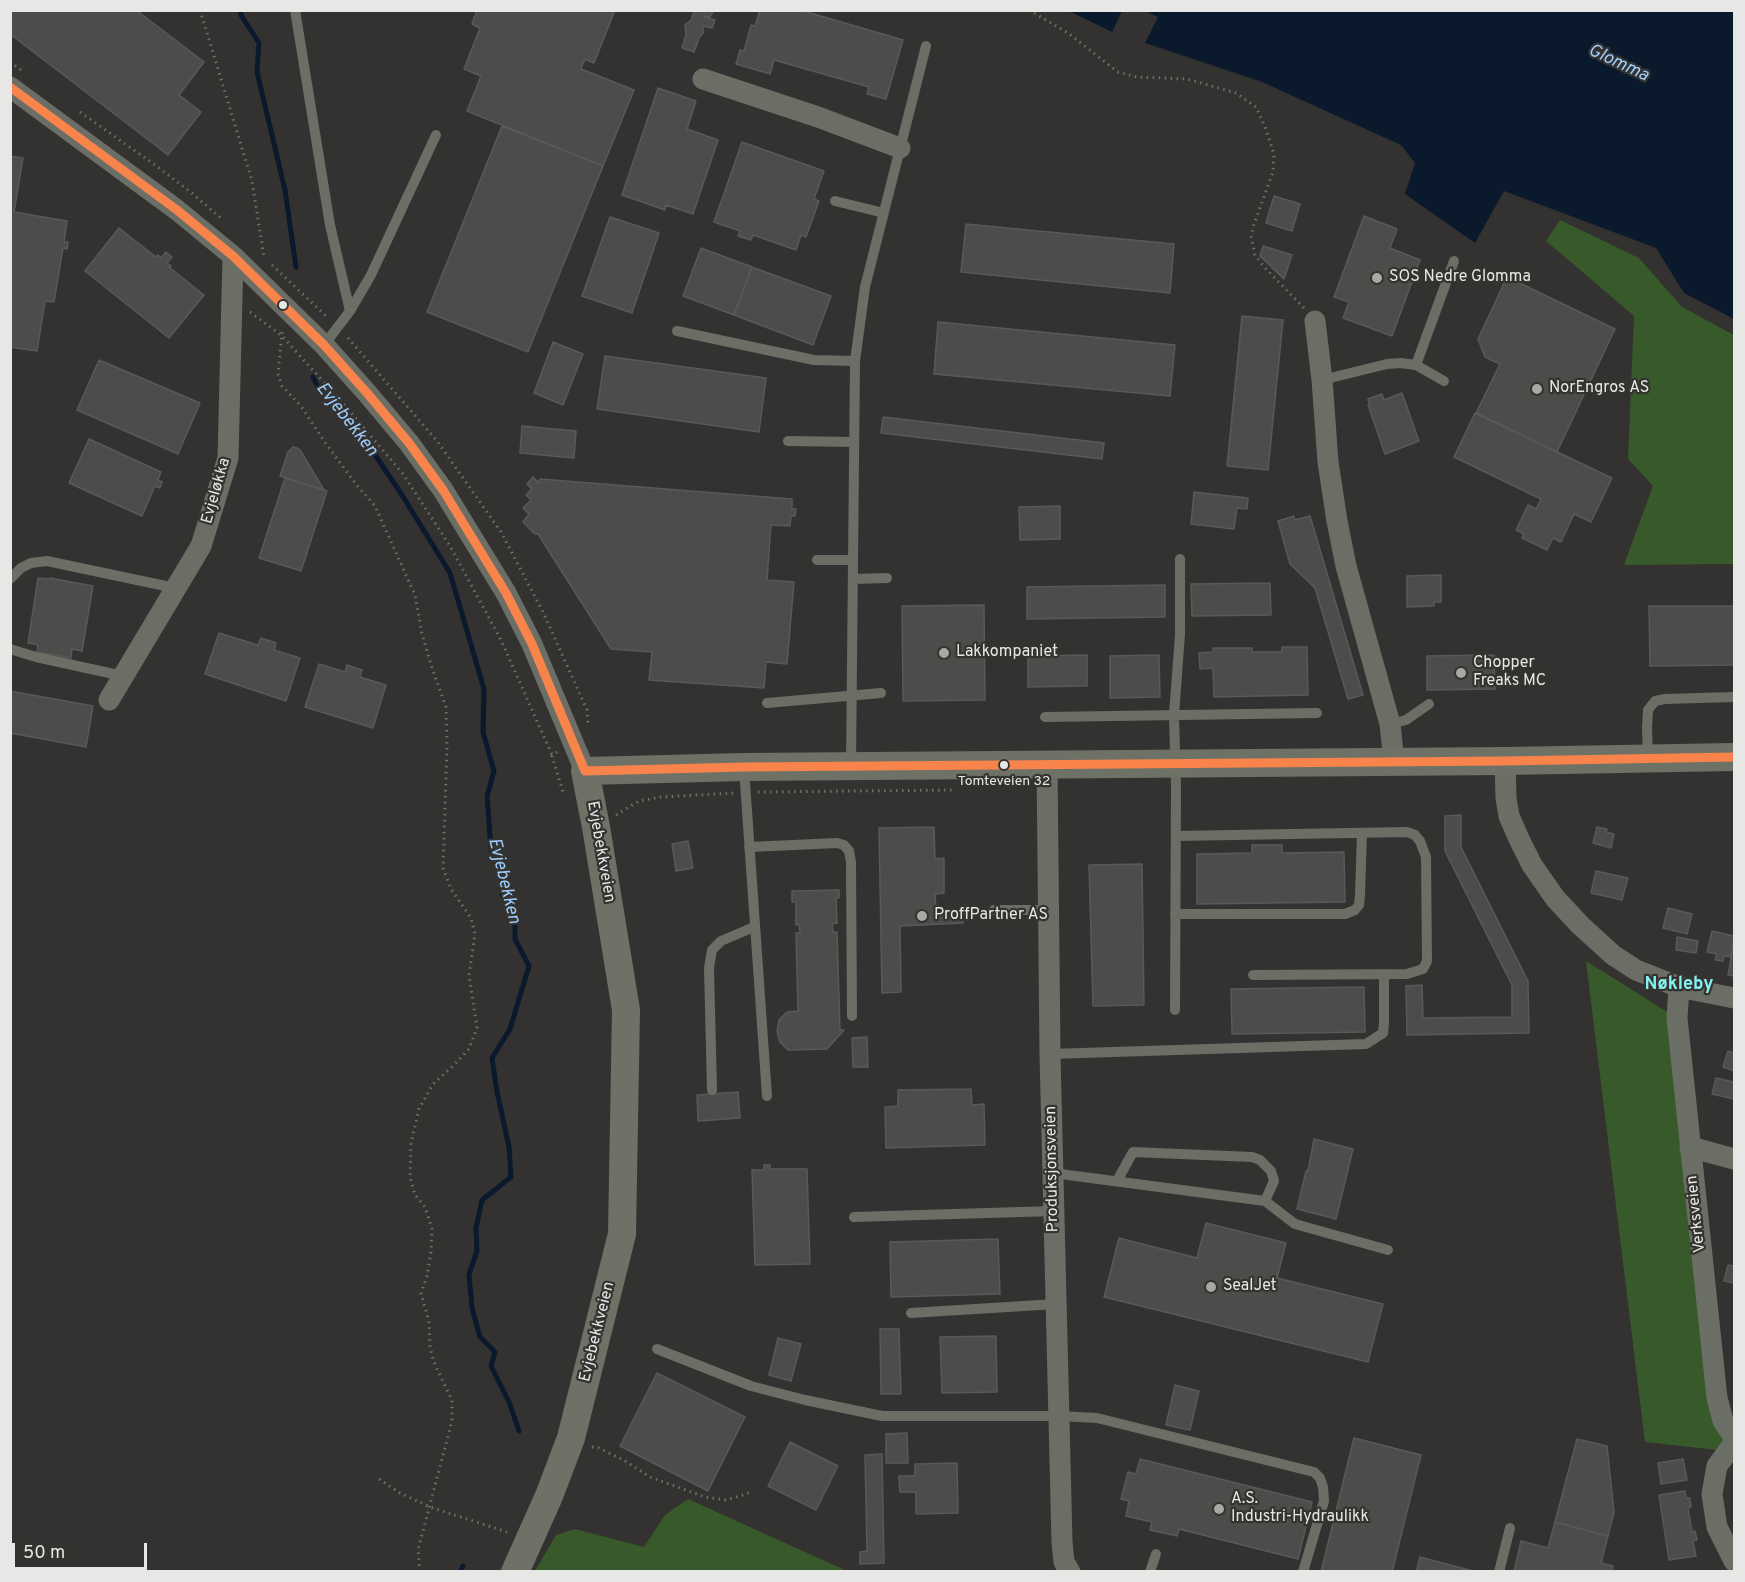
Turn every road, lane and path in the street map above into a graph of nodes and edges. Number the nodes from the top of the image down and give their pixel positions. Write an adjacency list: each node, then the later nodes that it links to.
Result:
1 (200, 10): 14 (path)
2 (295, 10): 20 (lane)
3 (1029, 10): 21 (path)
4 (926, 46): 10 (lane)
5 (10, 62): 7 (path)
6 (703, 79): 10 (street)
7 (18, 80): 15 (street, Evjebekkveien)
8 (79, 111): 13 (path)
9 (436, 135): 20 (lane)
10 (900, 148): 12 (lane)
11 (835, 201): 12 (lane)
12 (884, 213): 26 (lane)
13 (229, 225)
14 (255, 249)
15 (232, 256): 18 (street, Evjeløkka); 19 (street, Evjebekkveien)
16 (1454, 261): 27 (lane)
17 (272, 265): 22 (path)
18 (232, 298): 24 (path); 38 (street, Evjeløkka)
19 (287, 309): 24 (path); 25 (street, Evjebekkveien)
20 (350, 311): 22 (lane)
21 (1315, 321): 28 (street)
22 (337, 327): 25 (lane); 51 (path)
23 (677, 331): 26 (lane)
24 (282, 336): 52 (path); 98 (path)
25 (324, 345): 51 (street, Evjebekkveien)
26 (855, 361): 31 (lane)
27 (1416, 365): 28 (lane); 29 (lane)
28 (1322, 380): 50 (street)
29 (1444, 381)
30 (788, 441): 31 (lane)
31 (854, 442): 34 (lane)
32 (1180, 559): 48 (lane)
33 (817, 560): 34 (lane)
34 (853, 560): 37 (lane)
35 (887, 578): 37 (lane)
36 (10, 579): 38 (lane)
37 (853, 579): 42 (lane)
38 (175, 588): 40 (street, Evjeløkka)
39 (10, 649): 40 (lane)
40 (123, 676): 44 (street, Evjeløkka)
41 (881, 693): 42 (lane)
42 (852, 695): 45 (lane); 59 (lane)
43 (1734, 697): 54 (lane)
44 (110, 700)
45 (767, 703)
46 (1429, 704): 50 (lane)
47 (1317, 712): 48 (lane)
48 (1174, 715): 49 (lane); 58 (lane)
49 (1045, 717)
50 (1390, 724): 56 (street)
51 (573, 740): 52 (path); 60 (street, Evjebekkveien)
52 (552, 756): 63 (path)
53 (1734, 757): 54 (street)
54 (1647, 758): 55 (street)
55 (1505, 761): 56 (street); 74 (street)
56 (1394, 762): 58 (street)
57 (1047, 764): 58 (street); 59 (street); 69 (street, Produksjonsveien)
58 (1175, 764): 66 (lane)
59 (851, 767): 61 (street)
60 (585, 771): 61 (street); 64 (street, Evjebekkveien)
61 (745, 780): 62 (path); 64 (path); 67 (lane)
62 (955, 790)
63 (566, 801)
64 (597, 827): 95 (street, Evjebekkveien)
65 (1362, 833): 66 (lane); 70 (lane); 72 (lane)
66 (1176, 837): 70 (lane)
67 (749, 847): 71 (lane); 77 (lane)
68 (994, 910): 69 (lane)
69 (1049, 910): 78 (street, Produksjonsveien)
70 (1175, 914): 76 (lane)
71 (754, 927): 79 (lane); 80 (lane)
72 (1384, 974): 73 (lane); 78 (lane)
73 (1253, 975)
74 (1679, 987): 75 (street); 81 (street, Verksveien)
75 (1734, 998)
76 (1175, 1010)
77 (852, 1016)
78 (1050, 1054): 83 (street, Produksjonsveien)
79 (712, 1090)
80 (767, 1096)
81 (1690, 1147): 82 (street); 93 (street, Verksveien)
82 (1734, 1159)
83 (1053, 1173): 84 (lane); 86 (street, Produksjonsveien)
84 (1117, 1181): 85 (lane); 85 (lane)
85 (1266, 1201): 88 (lane)
86 (1054, 1211): 87 (lane); 89 (street, Produksjonsveien)
87 (854, 1217)
88 (1388, 1250)
89 (1056, 1304): 90 (lane); 92 (street, Produksjonsveien)
90 (911, 1313)
91 (657, 1349): 92 (lane)
92 (1059, 1416): 105 (street, Produksjonsveien); 107 (lane)
93 (1734, 1437)
94 (1734, 1443): 102 (street)
95 (567, 1449): 97 (path); 104 (street, Evjebekkveien)
96 (379, 1479): 98 (path)
97 (752, 1491)
98 (430, 1507): 100 (path); 103 (path)
99 (1510, 1528): 108 (lane)
100 (505, 1540)
101 (1156, 1554): 106 (lane)
102 (1734, 1561)
103 (420, 1572)
104 (515, 1572)
105 (1070, 1572)
106 (1150, 1572)
107 (1303, 1572)
108 (1499, 1572)

